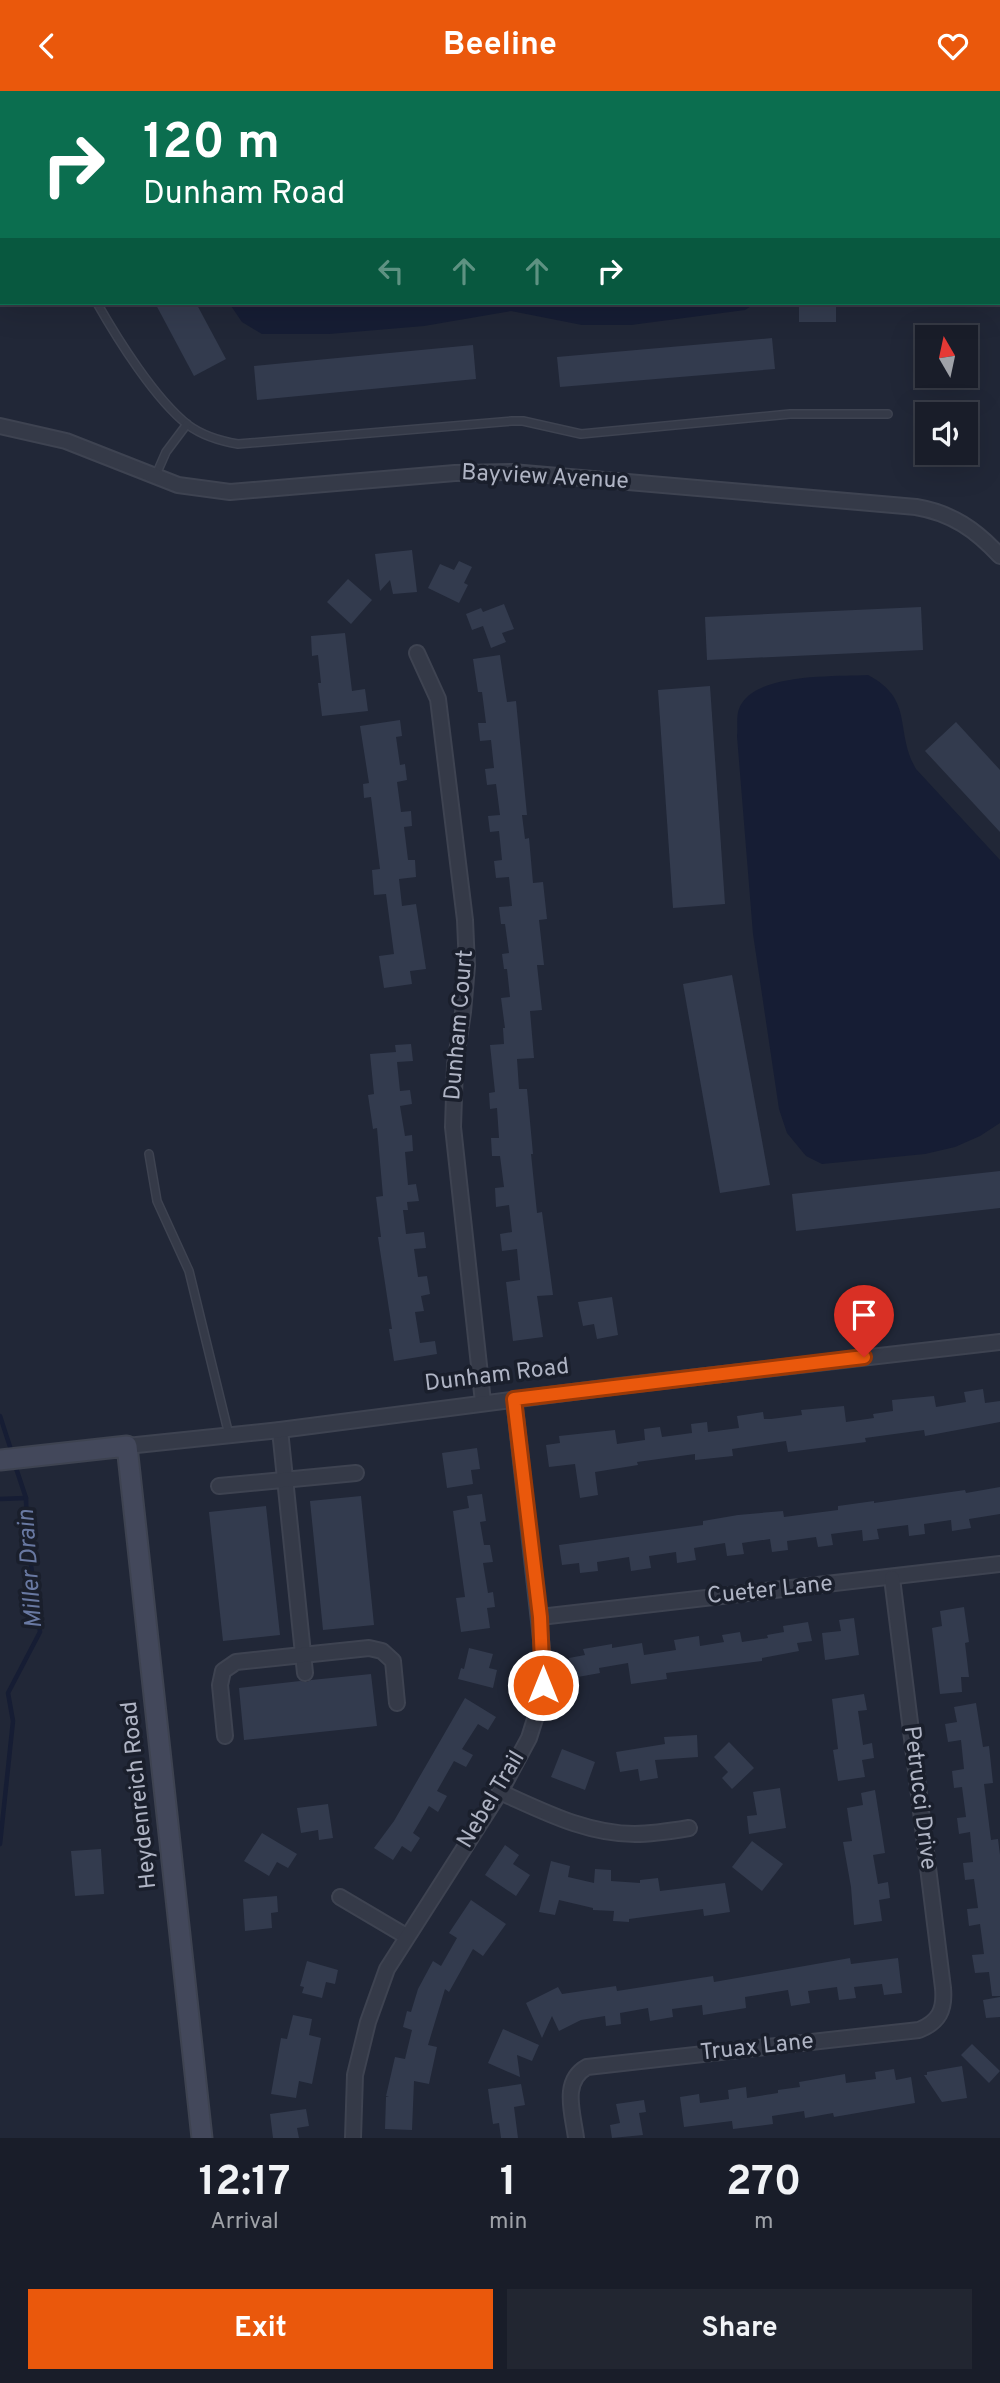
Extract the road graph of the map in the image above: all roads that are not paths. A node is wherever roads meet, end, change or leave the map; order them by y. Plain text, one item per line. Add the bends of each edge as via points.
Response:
1 (98, 305) edge
2 (888, 414) dead end
3 (187, 424) junction
4 (0, 426) edge
5 (155, 477) junction
6 (1000, 556) edge
7 (417, 653) dead end
8 (149, 1154) dead end
9 (1000, 1342) edge
10 (514, 1399) junction
11 (483, 1402) junction
12 (280, 1430) junction
13 (229, 1436) junction
14 (127, 1446) junction
15 (3, 1460) edge
16 (356, 1473) dead end
17 (286, 1480) junction
18 (219, 1486) dead end
19 (1000, 1564) edge
20 (892, 1578) junction
21 (540, 1617) junction
22 (303, 1655) junction
23 (305, 1673) dead end
24 (397, 1703) dead end
25 (225, 1736) dead end
26 (500, 1791) junction
27 (689, 1828) dead end
28 (340, 1897) dead end
29 (406, 1936) junction
30 (939, 2017) joint
31 (202, 2138) edge
32 (353, 2138) edge
33 (576, 2138) edge

1 - 3 lane via 156,390
2 - 3 lane via 790,414 581,433 512,421 238,444 209,437
3 - 5 lane via 166,452
4 - 5 street, Bayview Avenue via 66,440
5 - 6 street, Bayview Avenue via 230,492 512,472 902,505 954,518
7 - 11 street, Dunham Court via 438,699 465,920 466,975 453,1127
8 - 13 lane via 157,1201 189,1271
9 - 10 street, Dunham Road
10 - 11 street, Dunham Road
10 - 21 street, Nebel Trail
11 - 12 street, Dunham Road
12 - 13 street, Dunham Road
12 - 17 street
13 - 14 street, Dunham Road
14 - 15 street, Dunham Road
14 - 31 street, Heydenreich Road
16 - 17 street
17 - 18 street
17 - 22 street
19 - 20 street, Cueter Lane
20 - 21 street, Cueter Lane
20 - 30 street, Petrucci Drive via 943,1988
21 - 26 street, Nebel Trail via 540,1703 529,1738
22 - 23 street
22 - 24 street via 382,1651 393,1661
22 - 25 street via 236,1662 223,1671
26 - 27 street via 557,1818 596,1830 633,1834
26 - 29 street, Nebel Trail
28 - 29 street
29 - 32 street, Nebel Trail via 387,1969 360,2049
30 - 33 street, Truax Lane via 919,2030 587,2067 571,2085

